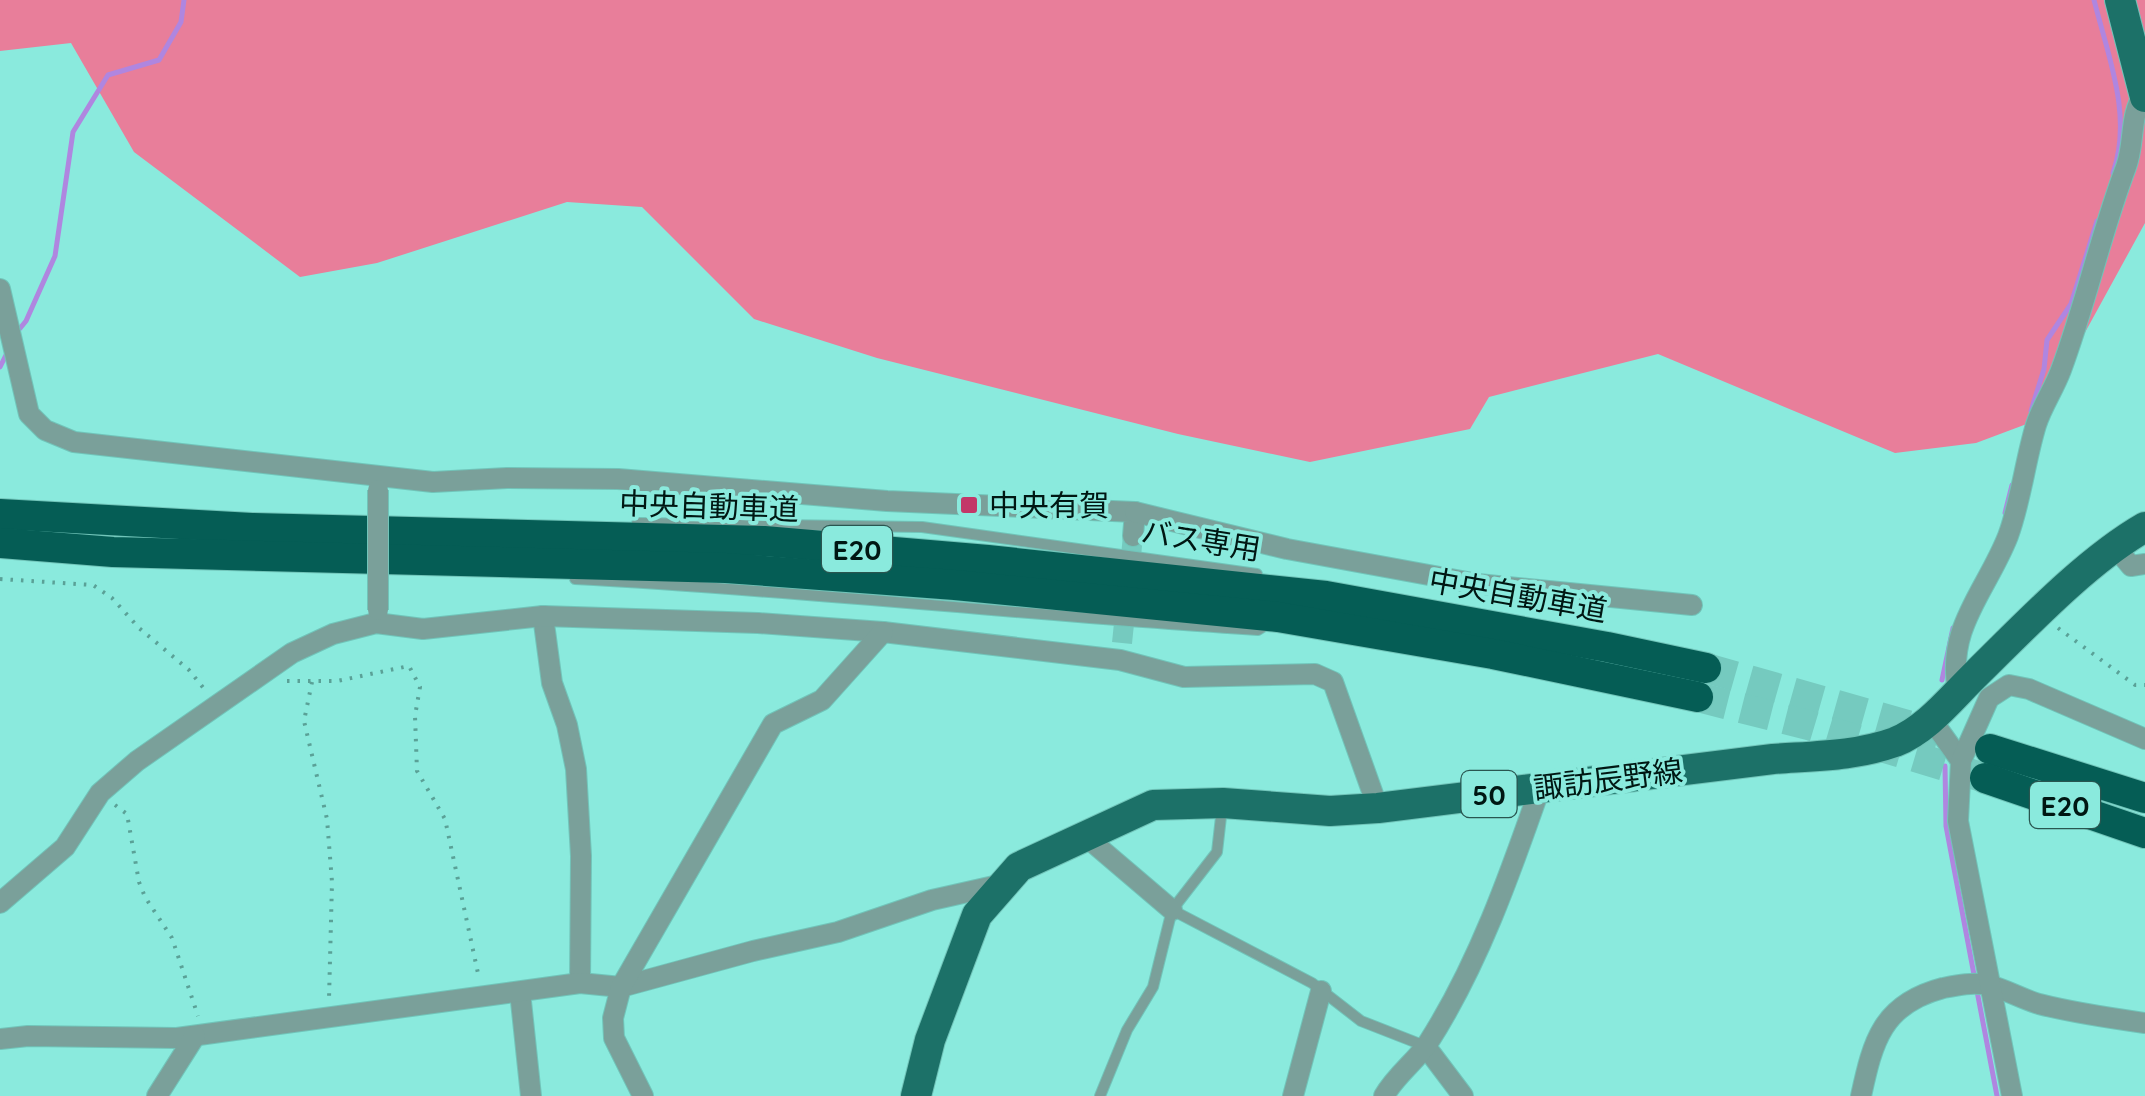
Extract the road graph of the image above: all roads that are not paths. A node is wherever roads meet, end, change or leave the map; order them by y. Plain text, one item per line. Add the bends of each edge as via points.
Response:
1 (2120, 0) edge
2 (2144, 96) edge
3 (0, 289) edge
4 (378, 484) junction
5 (1135, 512) junction
6 (0, 514) edge
7 (592, 524) dead end
8 (632, 524) dead end
9 (2145, 527) edge
10 (528, 536) junction
11 (1134, 536) tunnel mouth
12 (0, 542) edge
13 (2115, 548) junction
14 (2145, 564) edge
15 (1266, 576) dead end
16 (564, 578) dead end
17 (1284, 578) dead end
18 (1326, 596) junction
19 (1692, 605) dead end
20 (377, 616) junction
21 (543, 616) junction
22 (1278, 617) junction
23 (883, 632) junction
24 (1958, 691) junction
25 (1930, 719) junction
26 (2145, 739) edge
27 (1979, 763) junction
28 (1540, 788) junction
29 (2145, 798) edge
30 (1223, 803) junction
31 (1378, 808) junction
32 (2145, 833) edge
33 (1084, 834) junction
34 (1005, 883) junction
35 (0, 903) edge
36 (1172, 910) junction
37 (580, 983) junction
38 (1991, 985) junction
39 (621, 988) junction
40 (1321, 991) junction
41 (520, 992) junction
42 (2145, 1023) edge
43 (199, 1035) junction
44 (0, 1039) edge
45 (1426, 1047) junction
46 (157, 1096) edge
47 (531, 1096) edge
48 (643, 1096) edge
49 (916, 1096) edge
50 (1100, 1096) edge
51 (1293, 1096) edge
52 (1384, 1096) edge
53 (1464, 1096) edge
54 (1861, 1096) edge
55 (2012, 1096) edge

1 - 2 main road
2 - 24 street via 2078,318 2037,420 2008,535 1958,634
3 - 4 street via 29,414 45,430 74,442
4 - 5 street via 618,479
4 - 20 street, bridge
5 - 11 street
5 - 19 street via 1478,584
6 - 10 highway, 中央自動車道 / E20
7 - 10 lane via 552,525
8 - 15 lane, バス専用 via 922,527
9 - 13 main road, 諏訪辰野線 / 50
10 - 18 highway, 中央自動車道 / E20 via 764,541
12 - 22 highway, 中央自動車道 / E20 via 495,569 745,570
13 - 14 street via 2131,566
13 - 24 main road, 諏訪辰野線 / 50
16 - 22 lane via 1258,630
17 - 18 lane, バス専用
18 - 22 highway, 中央自動車道 / E20 via 1607,646 1702,682
20 - 21 street via 423,628
20 - 35 street via 292,653 137,760 100,793 65,847
21 - 23 street
21 - 37 street via 552,684 576,768
23 - 31 street via 1121,652 1184,677 1315,674 1333,682
23 - 39 street via 822,700 774,724
24 - 25 main road, 諏訪辰野線 / 50
25 - 27 street
25 - 28 main road, 諏訪辰野線 / 50 via 1895,742 1852,752
26 - 27 street via 2009,685 1989,698
27 - 29 highway, E20
27 - 32 highway, E20
27 - 38 street via 1958,821
28 - 31 main road, 諏訪辰野線 / 50
28 - 45 street via 1509,876
30 - 31 main road, 諏訪辰野線 / 50
30 - 33 main road, 諏訪辰野線 / 50 via 1153,805
30 - 36 lane via 1218,852
33 - 34 main road, 諏訪辰野線 / 50 via 1019,867
33 - 36 street
34 - 39 street
34 - 49 main road, 諏訪辰野線 / 50 via 977,915
36 - 40 lane
36 - 50 lane via 1153,987
37 - 39 street
37 - 41 street
38 - 42 street via 2082,1015
38 - 54 street via 1964,983 1916,995 1901,1006 1872,1047
38 - 55 street
39 - 48 street via 614,1038
40 - 45 lane via 1360,1021
40 - 51 street
41 - 43 street
41 - 47 street
43 - 44 street
43 - 46 street
45 - 52 street
45 - 53 street

